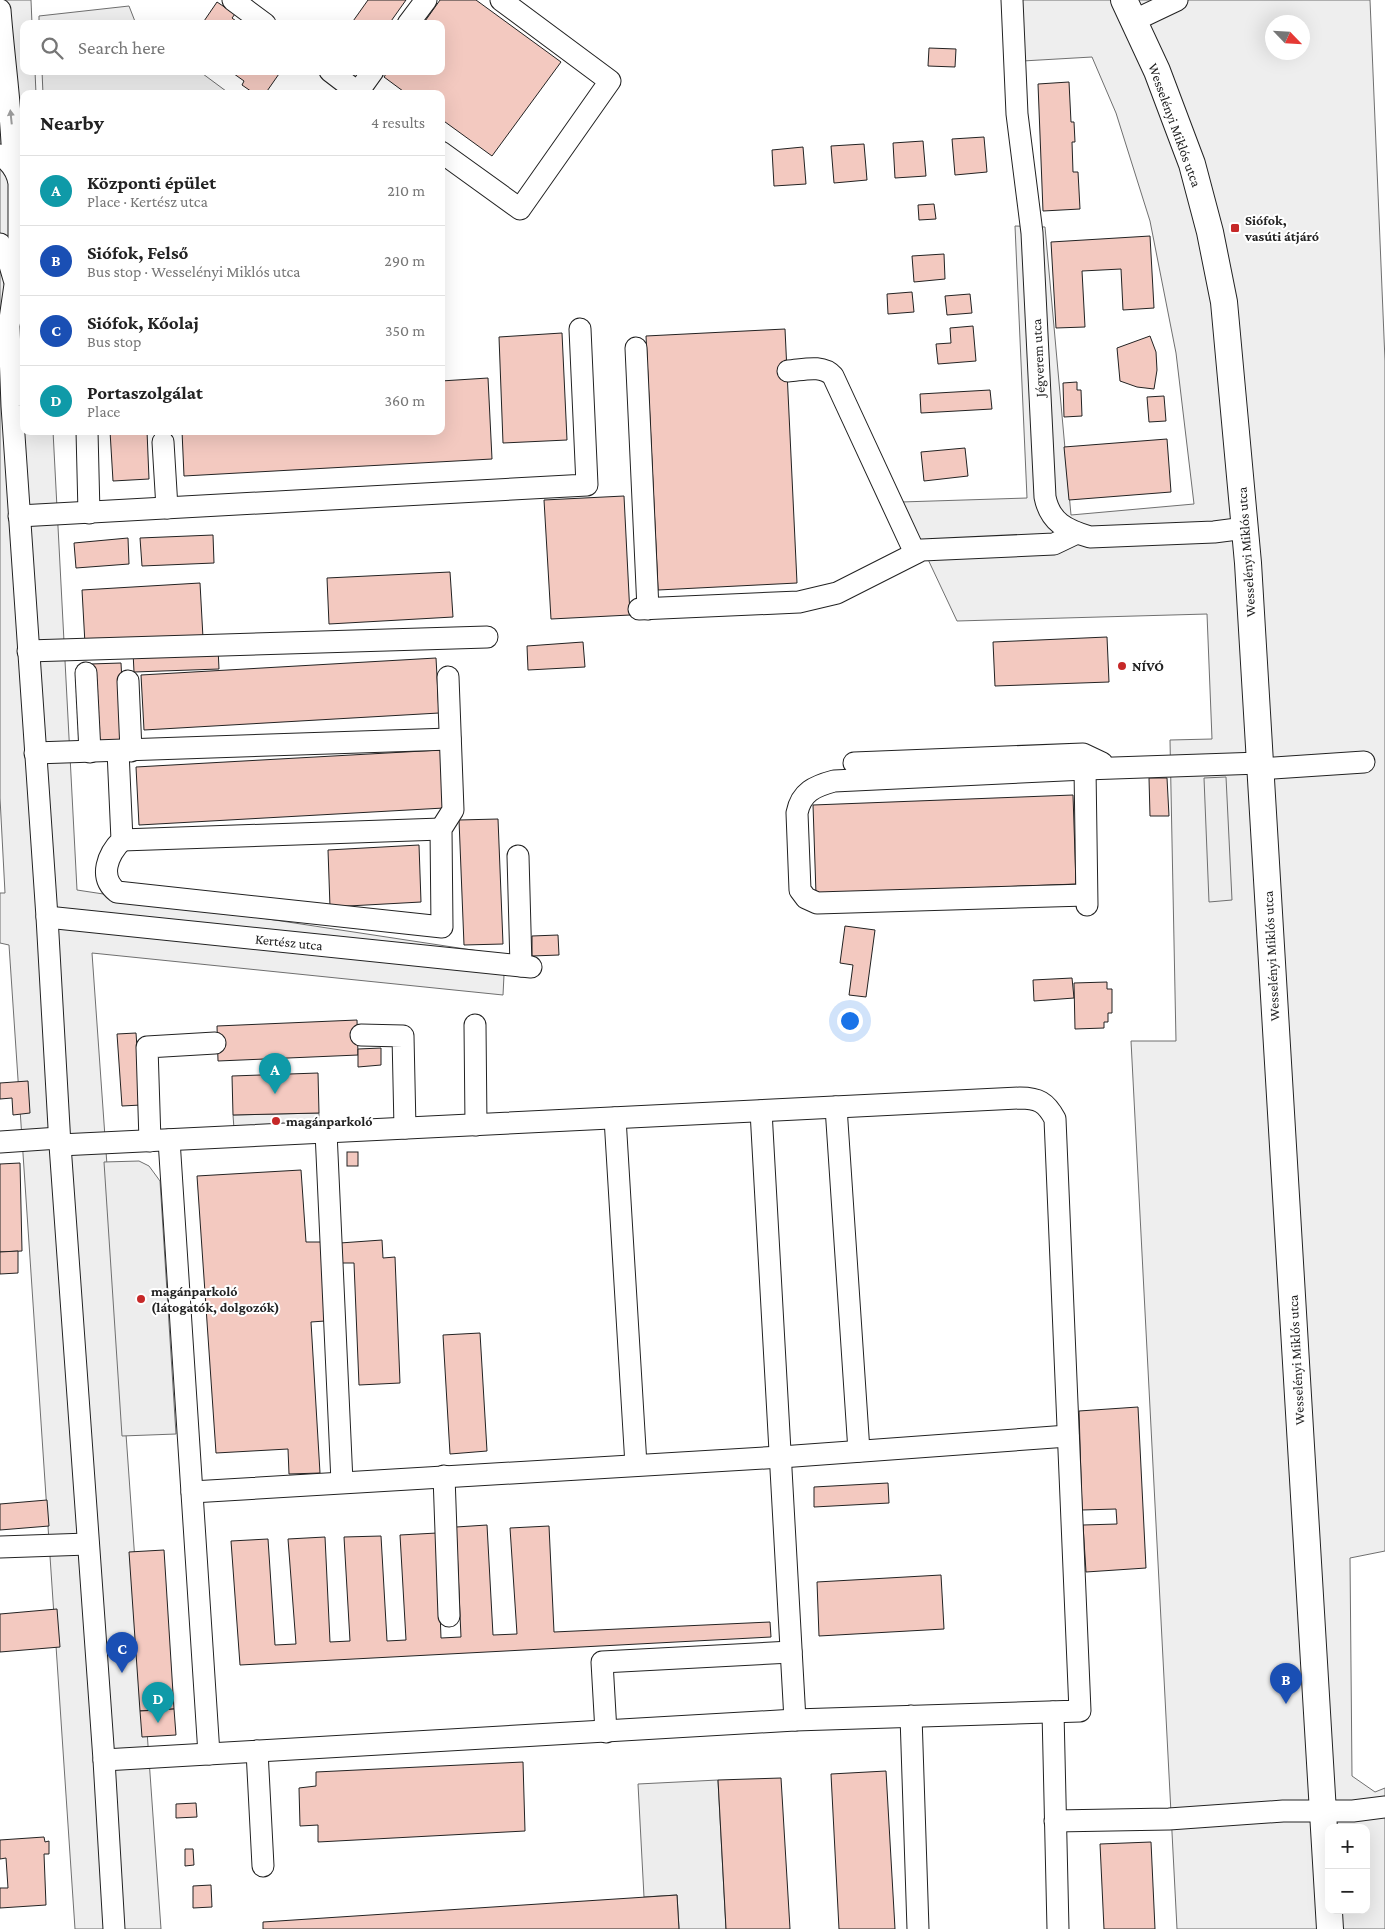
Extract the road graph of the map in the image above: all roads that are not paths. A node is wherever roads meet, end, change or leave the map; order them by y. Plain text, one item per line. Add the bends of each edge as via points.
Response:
1 (233, 0) edge
2 (426, 0) edge
3 (502, 0) edge
4 (1012, 0) edge
5 (1178, 0) edge
6 (0, 10) edge
7 (1130, 10) edge
8 (260, 20) edge
9 (411, 20) edge
10 (2, 69) edge
11 (335, 75) edge
12 (370, 75) edge
13 (355, 90) edge
14 (361, 90) edge
15 (445, 156) edge
16 (6, 160) edge
17 (18, 194) junction
18 (0, 216) edge
19 (0, 244) edge
20 (15, 282) junction
21 (4, 317) edge
22 (580, 329) dead end
23 (636, 348) dead end
24 (788, 371) dead end
25 (87, 435) edge
26 (163, 442) dead end
27 (167, 508) junction
28 (89, 513) junction
29 (19, 516) junction
30 (1245, 528) junction
31 (1077, 533) junction
32 (915, 553) junction
33 (487, 637) dead end
34 (28, 651) junction
35 (86, 673) dead end
36 (448, 677) dead end
37 (128, 681) dead end
38 (450, 738) junction
39 (125, 751) junction
40 (90, 752) junction
41 (36, 753) junction
42 (854, 762) dead end
43 (1364, 762) dead end
44 (1260, 766) junction
45 (1111, 768) junction
46 (1085, 769) junction
47 (441, 830) junction
48 (122, 840) junction
49 (518, 856) dead end
50 (47, 917) junction
51 (475, 1026) dead end
52 (361, 1035) dead end
53 (215, 1043) dead end
54 (836, 1107) junction
55 (761, 1111) junction
56 (614, 1118) junction
57 (476, 1125) junction
58 (405, 1128) junction
59 (326, 1132) junction
60 (160, 1140) junction
61 (0, 1142) edge
62 (60, 1142) junction
63 (1068, 1436) junction
64 (859, 1451) junction
65 (780, 1457) junction
66 (636, 1465) junction
67 (444, 1476) junction
68 (342, 1482) junction
69 (192, 1492) junction
70 (88, 1544) junction
71 (0, 1548) edge
72 (449, 1616) dead end
73 (791, 1652) junction
74 (1052, 1712) junction
75 (911, 1716) junction
76 (795, 1720) junction
77 (606, 1732) junction
78 (257, 1751) junction
79 (209, 1754) junction
80 (104, 1760) junction
81 (1385, 1807) edge
82 (1323, 1812) junction
83 (1056, 1822) junction
84 (262, 1866) dead end
85 (114, 1929) edge
86 (918, 1929) edge
87 (1058, 1929) edge
88 (1330, 1929) edge

1 - 8 street
2 - 9 street
3 - 15 street via 610,81 520,210
4 - 31 street, Jégverem utca via 1018,122 1032,233 1045,497 1053,518
5 - 7 street
6 - 10 street
7 - 30 main road, Wesselényi Miklós utca via 1192,164 1210,232 1224,302
16 -> 10 street via 12,120
11 - 13 street
12 - 14 street
16 - 17 street via 18,179
17 - 18 street via 12,206
17 - 20 street via 20,241
19 - 20 street
20 - 21 street
21 - 29 street
22 - 27 street via 587,485
23 - 32 street via 644,609 798,602 837,593
24 - 32 street via 820,369 833,376
25 - 28 street
26 - 27 street
27 - 28 street
28 - 29 street
29 - 34 street
30 - 31 street, Jégverem utca via 1090,537
30 - 44 main road, Wesselényi Miklós utca
31 - 32 street via 1054,544 922,550
33 - 34 street
34 - 41 street
35 - 40 street
36 - 38 street
37 - 39 street
38 - 39 street
38 - 47 street via 453,810
39 - 40 street
39 - 48 street
40 - 41 street
41 - 50 street
42 - 45 street via 1084,754
43 - 44 street
44 - 45 street
44 - 82 main road, Wesselényi Miklós utca
45 - 46 street
46 - 46 street via 823,784 807,793 797,813 800,890 817,904 1087,900
47 - 48 street
47 - 48 street via 442,927 116,892 107,881 106,871 113,849
49 - 50 street, Kertész utca via 526,966
50 - 62 street
51 - 57 street
52 - 58 street via 403,1036
53 - 60 street via 147,1047
54 - 55 street
54 - 63 street via 1034,1098 1050,1109 1055,1119
54 - 64 street
55 - 56 street
55 - 65 street
56 - 57 street
56 - 66 street
57 - 58 street
58 - 59 street
59 - 60 street
59 - 68 street
60 - 62 street
60 - 69 street
61 - 62 street
62 - 70 street
63 - 64 street
63 - 74 street via 1080,1711
64 - 65 street
65 - 66 street
65 - 73 street
66 - 67 street
67 - 68 street
67 - 72 street
68 - 69 street
69 - 79 street
70 - 71 street
70 - 80 street
73 - 76 street
73 - 77 street via 602,1662
74 - 75 street
74 - 83 street
75 - 76 street
75 - 86 street
76 - 77 street
77 - 78 street
78 - 79 street
78 - 84 street
79 - 80 street
80 - 85 street
81 - 82 street
82 - 83 street
82 - 88 main road, Wesselényi Miklós utca
83 - 87 street

